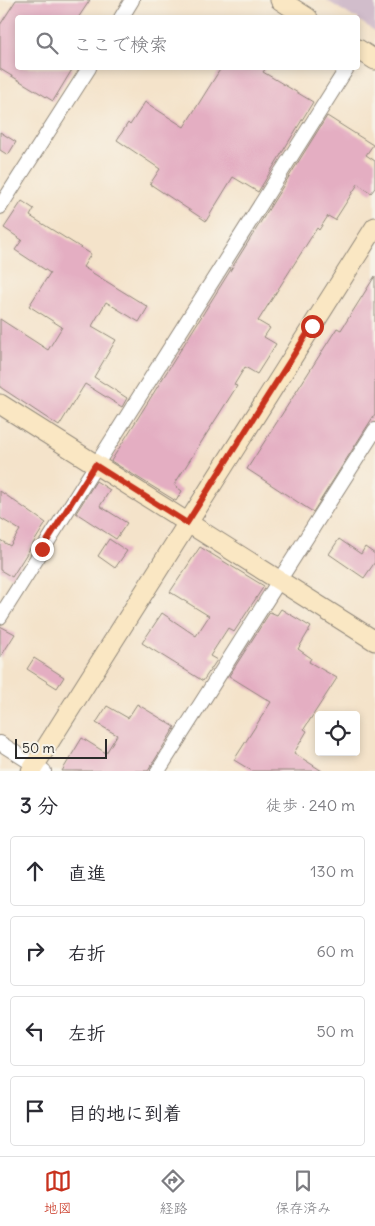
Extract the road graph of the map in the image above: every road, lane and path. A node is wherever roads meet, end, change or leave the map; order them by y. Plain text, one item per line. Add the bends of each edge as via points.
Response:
1 (132, 0) edge
2 (280, 0) edge
3 (123, 15) edge
4 (303, 15) edge
5 (360, 51) edge
6 (375, 60) edge
7 (88, 70) edge
8 (347, 70) edge
9 (0, 206) edge
10 (375, 227) edge
11 (0, 404) edge
12 (375, 430) edge
13 (95, 465) junction
14 (187, 523) junction
15 (280, 580) junction
16 (0, 617) edge
17 (375, 641) edge
18 (0, 743) edge
19 (37, 769) edge
20 (158, 771) edge

1 - 3 street
2 - 4 street
5 - 6 street
7 - 9 street
8 - 13 street
10 - 14 street
11 - 13 street
12 - 15 street
13 - 14 street
13 - 16 street
14 - 15 street
14 - 19 street
15 - 17 street
15 - 20 street
18 - 19 street

